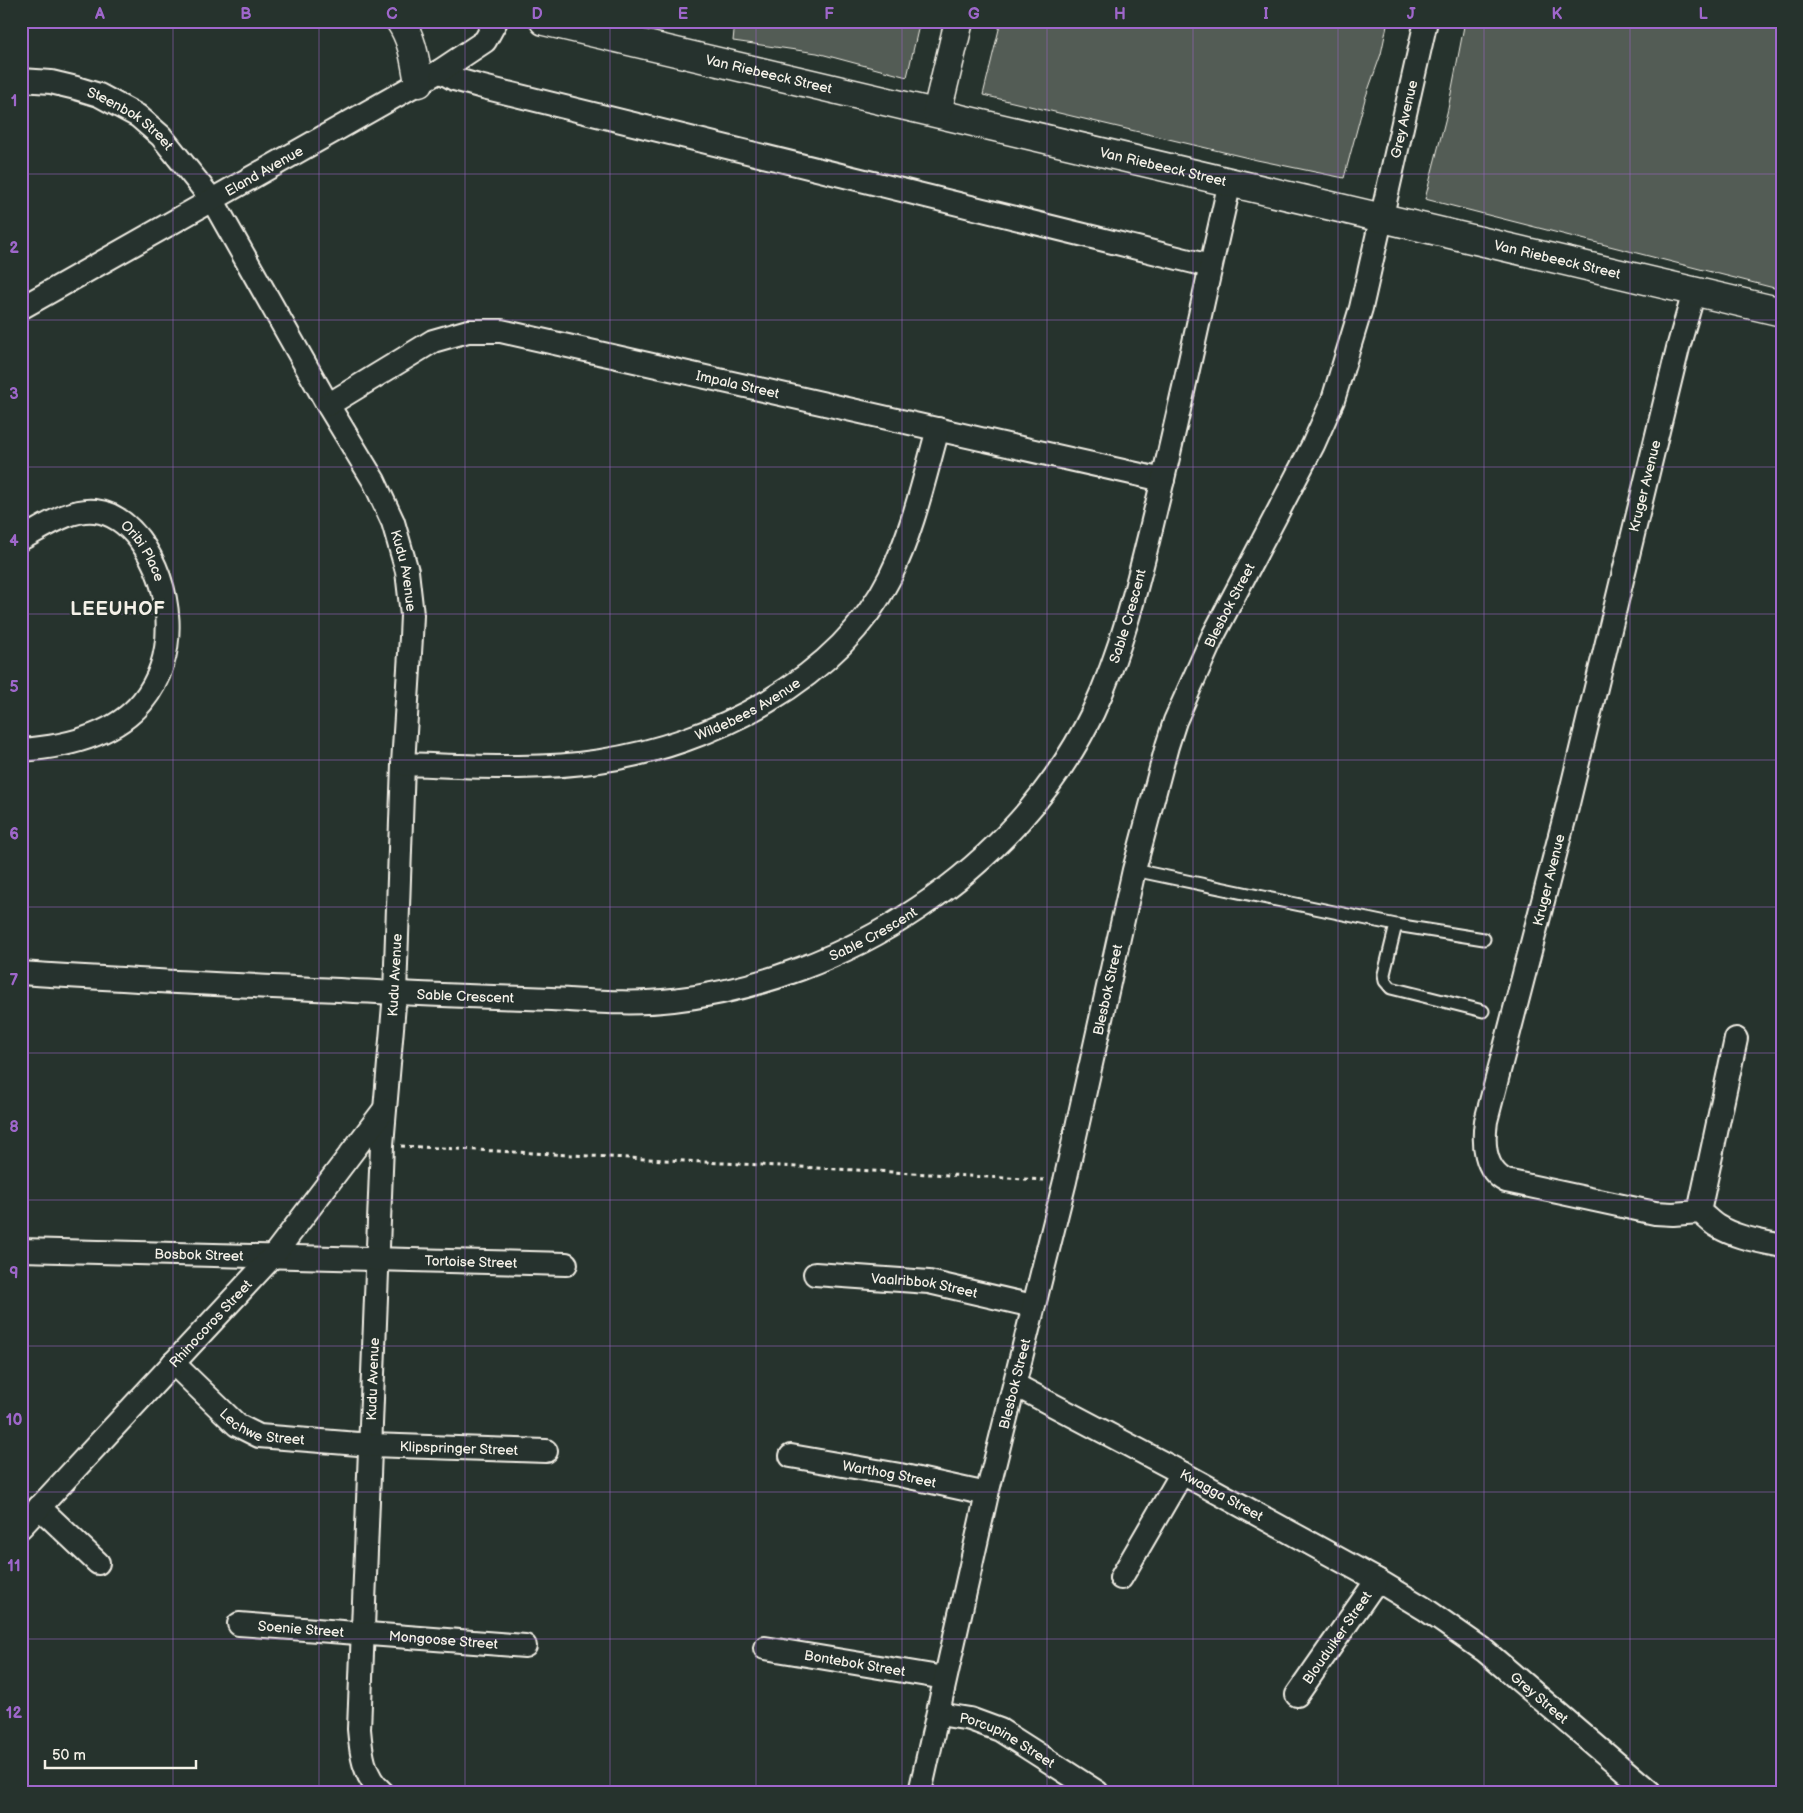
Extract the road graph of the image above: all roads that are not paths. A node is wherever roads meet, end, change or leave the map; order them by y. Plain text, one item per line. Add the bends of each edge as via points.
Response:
1 (400, 21) edge
2 (496, 21) edge
3 (544, 21) edge
4 (959, 21) edge
5 (1426, 21) edge
6 (429, 77) junction
7 (21, 80) edge
8 (937, 112) junction
9 (1230, 182) junction
10 (213, 201) junction
11 (1382, 218) junction
12 (1210, 266) junction
13 (1694, 292) junction
14 (21, 308) edge
15 (1782, 312) edge
16 (328, 404) junction
17 (938, 430) junction
18 (1163, 480) junction
19 (21, 539) edge
20 (21, 750) edge
21 (404, 764) junction
22 (1134, 870) junction
23 (1396, 925) junction
24 (1484, 939) dead end
25 (21, 974) edge
26 (396, 993) junction
27 (1483, 1011) dead end
28 (1736, 1039) dead end
29 (384, 1110) junction
30 (1699, 1212) junction
31 (1782, 1246) edge
32 (21, 1250) edge
33 (273, 1256) junction
34 (377, 1259) junction
35 (566, 1264) dead end
36 (815, 1274) dead end
37 (1033, 1306) junction
38 (173, 1363) junction
39 (1015, 1385) junction
40 (371, 1445) junction
41 (546, 1451) dead end
42 (791, 1456) dead end
43 (1182, 1473) junction
44 (987, 1494) junction
45 (39, 1507) junction
46 (21, 1527) edge
47 (98, 1563) dead end
48 (1121, 1578) dead end
49 (1378, 1580) junction
50 (1425, 1608) joint
51 (239, 1624) dead end
52 (363, 1632) junction
53 (525, 1646) dead end
54 (765, 1648) dead end
55 (945, 1678) junction
56 (1297, 1695) dead end
57 (938, 1714) junction
58 (382, 1792) edge
59 (920, 1792) edge
60 (1097, 1792) edge
61 (1650, 1792) edge

1 - 6 street
2 - 6 street, Eland Avenue via 485,41
3 - 8 street, Van Riebeeck Street
4 - 8 street
5 - 11 street, Grey Avenue
6 - 10 street, Eland Avenue
6 - 12 street via 454,78
7 - 10 street, Steenbok Street via 51,82 99,95 138,116 161,136
8 - 9 street, Van Riebeeck Street
9 - 11 street, Van Riebeeck Street
9 - 12 street, Sable Crescent
10 - 14 street, Eland Avenue
10 - 16 street, Kudu Avenue
11 - 13 street, Van Riebeeck Street
11 - 22 street, Blesbok Street via 1361,308 1334,400 1213,636 1175,721
12 - 18 street, Sable Crescent
13 - 15 street, Van Riebeeck Street
13 - 30 street, Kruger Avenue via 1566,816 1484,1134 1490,1164 1506,1181 1655,1213
16 - 17 street, Impala Street via 433,341 484,330 523,335
16 - 21 street, Kudu Avenue via 384,501 405,563 412,615
17 - 18 street, Impala Street
17 - 21 street, Wildebees Avenue via 914,517 889,578 848,638 776,697 694,736 608,760 542,766
18 - 26 street, Sable Crescent via 1120,640 1099,698 1082,732 1043,791 997,844 954,882 906,917 856,945 791,972 687,998 625,1002
19 - 20 street, Oribi Place via 70,515 87,511 103,512 120,521 145,548 159,577 168,626 159,674 142,703 129,715 98,733 68,743
21 - 26 street, Kudu Avenue
22 - 23 lane
22 - 37 street, Blesbok Street via 1065,1181
23 - 24 lane
23 - 27 lane via 1384,974 1385,981 1392,988
25 - 26 street, Sable Crescent
26 - 29 street, Kudu Avenue
28 - 30 street
29 - 33 street, Rhinocoros Street
29 - 34 street, Kudu Avenue
30 - 31 street via 1718,1227
32 - 33 street, Bosbok Street
33 - 34 street, Bosbok Street
33 - 38 street, Rhinocoros Street
34 - 35 street, Tortoise Street
34 - 40 street, Kudu Avenue
36 - 37 street, Vaalribbok Street via 929,1282
37 - 39 street, Blesbok Street
38 - 40 street, Lechwe Street via 237,1424 254,1434
38 - 45 street, Rhinocoros Street
39 - 43 street, Kwagga Street
39 - 44 street, Blesbok Street
40 - 41 street, Klipspringer Street
40 - 52 street, Kudu Avenue
42 - 44 street, Warthog Street
43 - 48 street
43 - 49 street, Kwagga Street
44 - 55 street, Blesbok Street
45 - 46 street, Rhinocoros Street
45 - 47 street
49 - 50 street, Kwagga Street
49 - 56 street, Blouduiker Street
50 - 61 street, Grey Street via 1485,1652
51 - 52 street, Soenie Street
52 - 53 street, Mongoose Street
52 - 58 street, Kudu Avenue via 361,1754 367,1772
54 - 55 street, Bontebok Street
55 - 57 street, Blesbok Street
57 - 59 street, Blesbok Street
57 - 60 street, Porcupine Street via 970,1719 1000,1730

